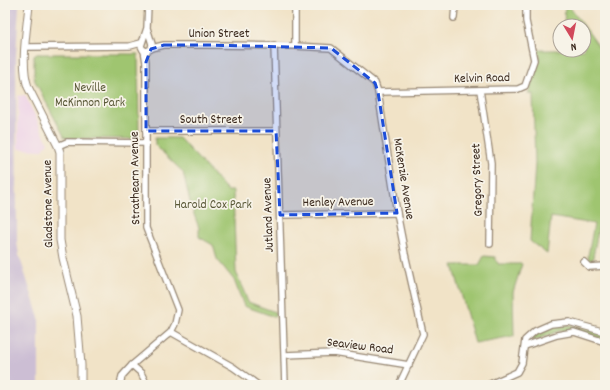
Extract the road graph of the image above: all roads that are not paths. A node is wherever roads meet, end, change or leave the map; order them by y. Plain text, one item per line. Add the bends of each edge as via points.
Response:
1 (29, 5) edge
2 (148, 5) edge
3 (295, 5) edge
4 (455, 5) edge
5 (526, 5) edge
6 (454, 18) dead end
7 (147, 45) junction
8 (274, 45) junction
9 (295, 46) junction
10 (26, 47) junction
11 (480, 90) junction
12 (378, 92) junction
13 (146, 131) junction
14 (276, 131) junction
15 (146, 143) junction
16 (58, 146) junction
17 (397, 213) junction
18 (280, 215) junction
19 (490, 244) dead end
20 (584, 262) dead end
21 (605, 266) edge
22 (171, 332) junction
23 (605, 332) edge
24 (605, 342) edge
25 (525, 346) junction
26 (285, 355) junction
27 (132, 364) junction
28 (409, 365) junction
29 (81, 385) edge
30 (120, 385) edge
31 (147, 385) edge
32 (258, 385) edge
33 (285, 385) edge
34 (398, 385) edge
35 (488, 385) edge

1 - 10 main road, Gladstone Avenue
2 - 7 street
3 - 9 street
4 - 6 street
5 - 11 street, Kelvin Road via 526,21 534,60 525,86 518,89
7 - 8 street, Union Street
7 - 10 street, Union Street
7 - 13 street, Strathearn Avenue
8 - 9 street, McKenzie Avenue
8 - 14 street, Jutland Avenue
9 - 12 street, McKenzie Avenue via 331,48 375,83
10 - 16 main road, Gladstone Avenue via 27,82
11 - 12 street, Kelvin Road
11 - 19 street, Gregory Street via 491,163
12 - 17 street, McKenzie Avenue
13 - 14 street, South Street
13 - 15 street, Strathearn Avenue
14 - 18 street, Jutland Avenue
15 - 16 street via 67,142
15 - 22 street, Strathearn Avenue via 146,228 178,310
16 - 29 main road, Gladstone Avenue via 61,249 76,308
17 - 18 street, Henley Avenue
17 - 28 street, McKenzie Avenue via 423,334
18 - 26 street, Jutland Avenue
20 - 21 street via 589,267
22 - 27 street
22 - 32 street via 233,367
23 - 25 street via 569,322 551,324 535,331 525,340
24 - 25 street via 574,332
25 - 35 street via 522,364 517,372
26 - 28 street, Seaview Road via 334,353
26 - 33 street, Jutland Avenue
27 - 30 street via 122,376
27 - 31 street
28 - 34 street, McKenzie Avenue

